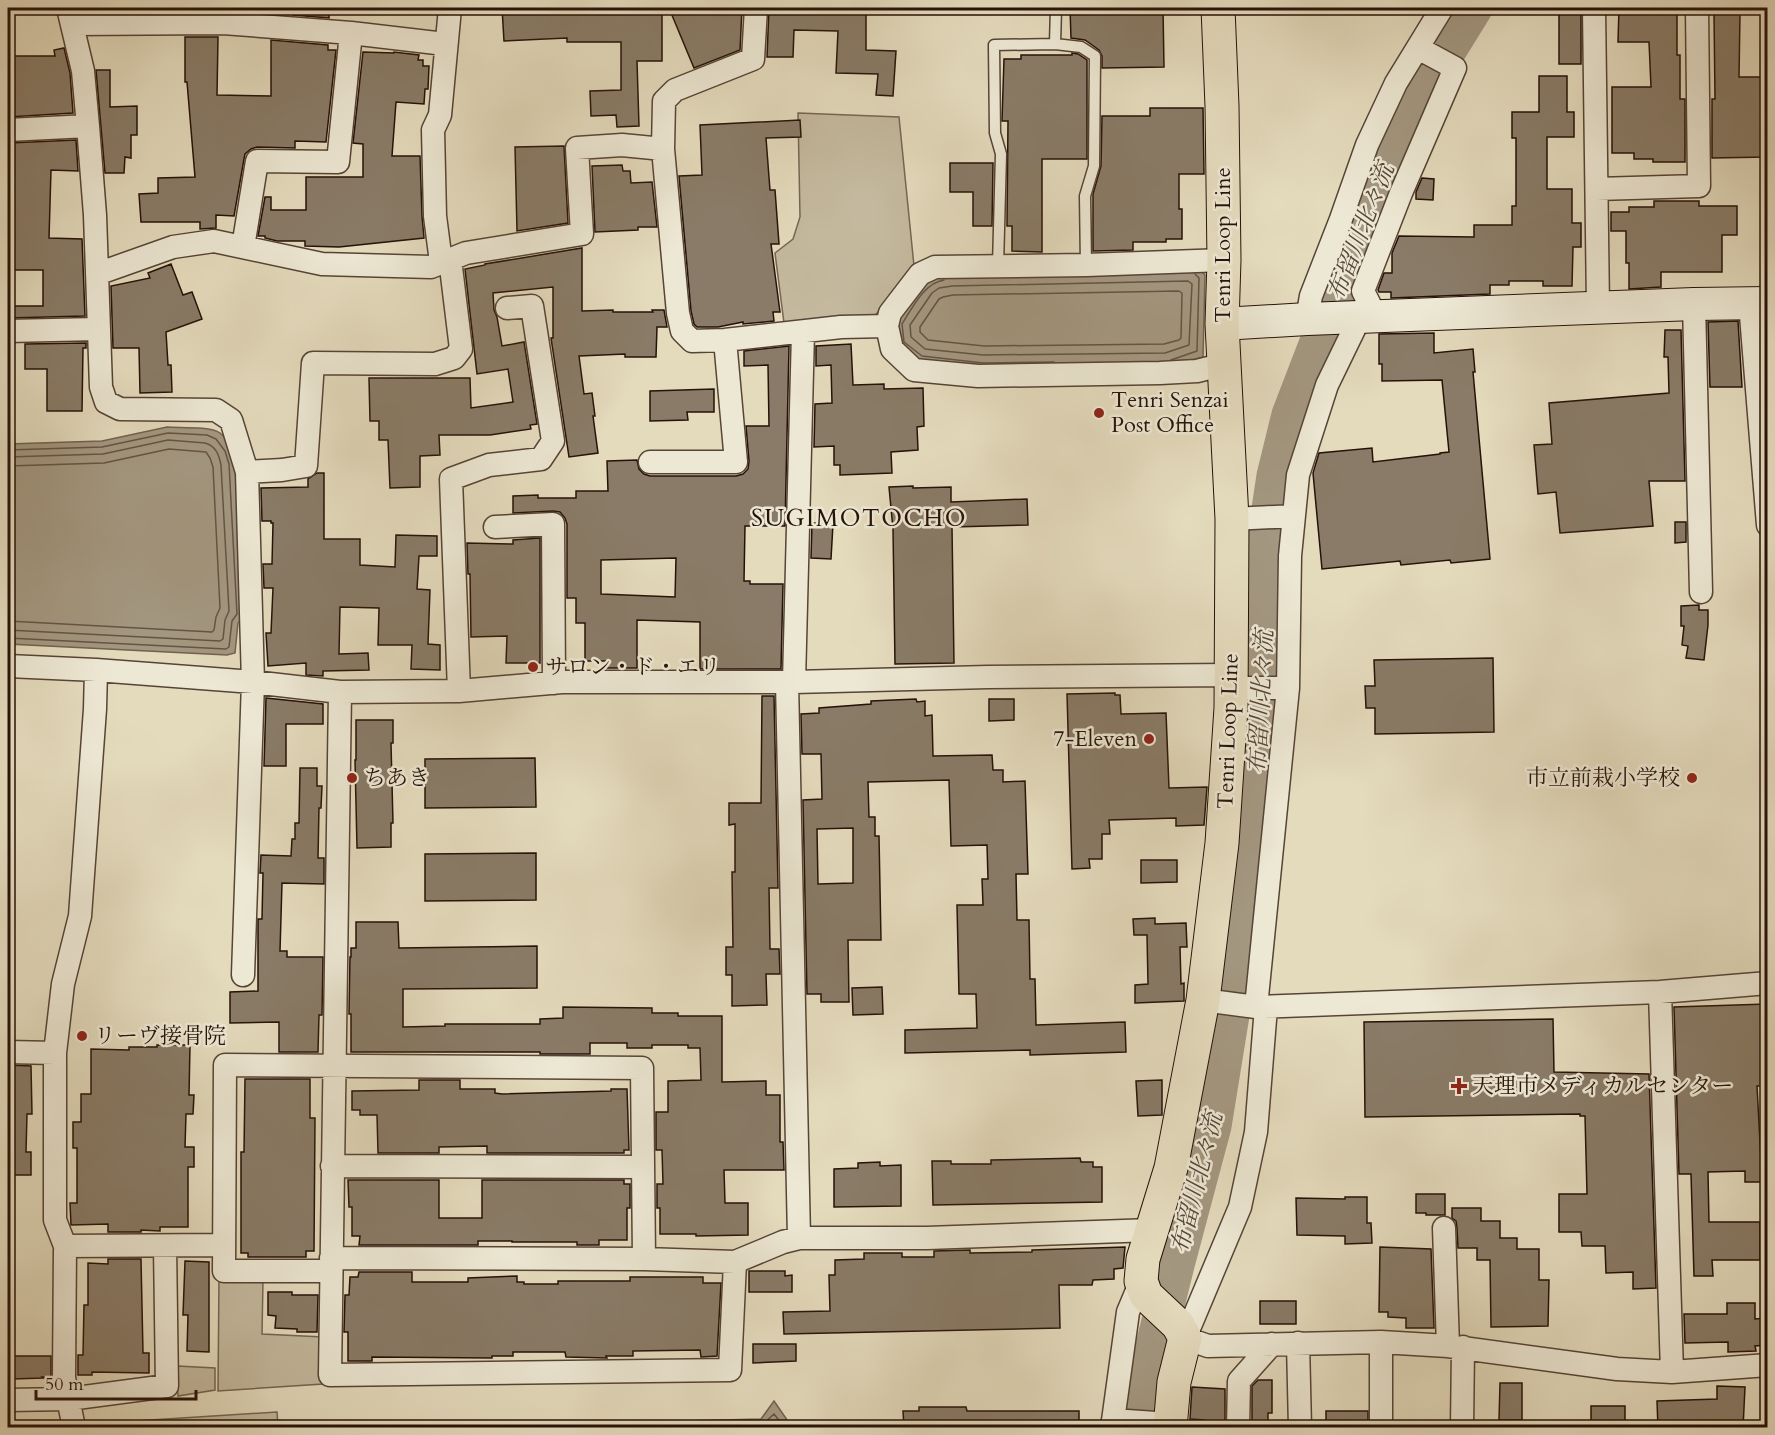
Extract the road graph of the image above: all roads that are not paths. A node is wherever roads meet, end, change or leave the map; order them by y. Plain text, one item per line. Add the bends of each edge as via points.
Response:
1 (450, 8) edge
2 (756, 8) edge
3 (1056, 8) edge
4 (1218, 8) edge
5 (1442, 8) edge
6 (1594, 8) edge
7 (1697, 8) edge
8 (70, 16) edge
9 (351, 33) junction
10 (445, 44) junction
11 (1055, 44) junction
12 (1418, 48) junction
13 (88, 126) junction
14 (8, 130) edge
15 (663, 149) junction
16 (1597, 189) junction
17 (243, 247) junction
18 (1224, 260) junction
19 (446, 261) junction
20 (1086, 265) junction
21 (998, 266) junction
22 (97, 274) junction
23 (1759, 303) edge
24 (1694, 304) junction
25 (507, 308) dead end
26 (1598, 308) junction
27 (1363, 317) junction
28 (1307, 319) junction
29 (1222, 324) junction
30 (887, 326) junction
31 (98, 329) junction
32 (8, 331) edge
33 (803, 332) junction
34 (725, 340) junction
35 (1225, 364) junction
36 (1763, 418) edge
37 (650, 462) dead end
38 (247, 472) junction
39 (1766, 496) edge
40 (1294, 516) junction
41 (1232, 519) junction
42 (1767, 525) edge
43 (495, 527) dead end
44 (1701, 592) dead end
45 (8, 666) edge
46 (96, 670) junction
47 (1231, 681) junction
48 (253, 682) junction
49 (791, 682) junction
50 (554, 683) junction
51 (1288, 688) junction
52 (459, 691) junction
53 (339, 692) junction
54 (243, 975) dead end
55 (1767, 983) edge
56 (1660, 992) junction
57 (1203, 1000) junction
58 (1261, 1007) junction
59 (8, 1053) edge
60 (55, 1053) junction
61 (334, 1066) junction
62 (332, 1166) junction
63 (643, 1167) junction
64 (1444, 1228) dead end
65 (1152, 1230) junction
66 (799, 1238) junction
67 (224, 1245) junction
68 (65, 1246) junction
69 (165, 1246) junction
70 (644, 1259) junction
71 (735, 1262) junction
72 (331, 1265) junction
73 (1143, 1288) junction
74 (1181, 1331) junction
75 (1381, 1342) junction
76 (1298, 1343) junction
77 (1272, 1344) junction
78 (1456, 1346) junction
79 (1767, 1365) edge
80 (1672, 1372) junction
81 (69, 1399) junction
82 (8, 1400) edge
83 (1112, 1424) edge
84 (1170, 1426) edge
85 (74, 1428) edge
86 (1238, 1428) edge
87 (1300, 1428) edge
88 (1381, 1428) edge
89 (1462, 1428) edge

1 - 10 street
2 - 15 street via 753,59 675,90 664,101
3 - 11 lane
4 - 18 main road, Tenri Loop Line
5 - 12 street
6 - 16 street
7 - 16 street via 1699,186
8 - 9 street
8 - 13 street
9 - 10 street
9 - 17 street via 338,162 257,161
10 - 19 street via 440,115 433,130 435,216
11 - 20 lane via 1081,47 1095,56 1094,166 1084,196
11 - 21 lane via 994,45 995,133 1001,154
12 - 27 street via 1455,68 1363,291
12 - 28 street via 1396,83 1367,144 1311,296
13 - 14 street
13 - 22 street
15 - 19 street via 622,145 577,148 582,234 466,252
15 - 34 street via 682,331 692,340
16 - 26 street
17 - 19 street via 322,264 431,267
17 - 22 street via 214,241 173,247
18 - 20 street
18 - 29 main road, Tenri Loop Line
19 - 38 street via 461,349 454,358 435,364 313,363 306,466
20 - 21 street
21 - 30 street via 935,267 920,274 890,314
22 - 31 street
23 - 24 street
23 - 36 street
24 - 26 street
24 - 44 street
25 - 52 street via 532,306 554,441 541,459 489,465 451,479
26 - 27 street
27 - 28 street
27 - 40 street via 1327,385 1298,475
28 - 29 street
29 - 35 main road, Tenri Loop Line
30 - 33 street
30 - 35 street via 892,349 914,370 978,376 1138,373 1197,371
31 - 32 street
31 - 38 street via 101,387 106,402 120,409 216,410 231,420
33 - 34 street
33 - 49 street
34 - 37 street via 736,462
35 - 41 main road, Tenri Loop Line
36 - 39 street
38 - 48 street
39 - 42 street
40 - 41 street
40 - 51 street
41 - 47 main road, Tenri Loop Line
43 - 50 street via 553,524
45 - 46 street
46 - 48 street
46 - 60 street via 81,916 63,984
47 - 49 street via 988,677
47 - 51 street
47 - 57 main road, Tenri Loop Line via 1222,843
48 - 53 street
48 - 54 street
49 - 50 street
49 - 66 street
50 - 52 street
51 - 58 street
52 - 53 street
53 - 61 street
55 - 56 street
56 - 58 street
56 - 80 street
57 - 58 street
57 - 65 main road, Tenri Loop Line via 1171,1168
58 - 74 street via 1256,1132 1240,1207
59 - 60 street
60 - 68 street via 55,1220
61 - 62 street
61 - 63 street via 642,1068
61 - 67 street via 225,1065
62 - 63 street
62 - 72 street
63 - 70 street
64 - 78 street
65 - 66 street
65 - 73 main road, Tenri Loop Line via 1143,1259
66 - 71 street
67 - 69 street
67 - 72 street via 224,1271
68 - 69 street
68 - 81 street via 64,1378
69 - 81 street via 166,1386
70 - 71 street
70 - 72 street
71 - 72 street via 730,1370 330,1375
73 - 74 main road
73 - 83 street via 1128,1312
74 - 77 street via 1208,1346
74 - 84 main road
75 - 76 street
75 - 78 street
75 - 88 street
76 - 77 street
76 - 87 street
77 - 86 street via 1239,1381
78 - 80 street via 1617,1369
78 - 89 street
79 - 80 street
81 - 82 street
81 - 85 street
83 - 84 street

